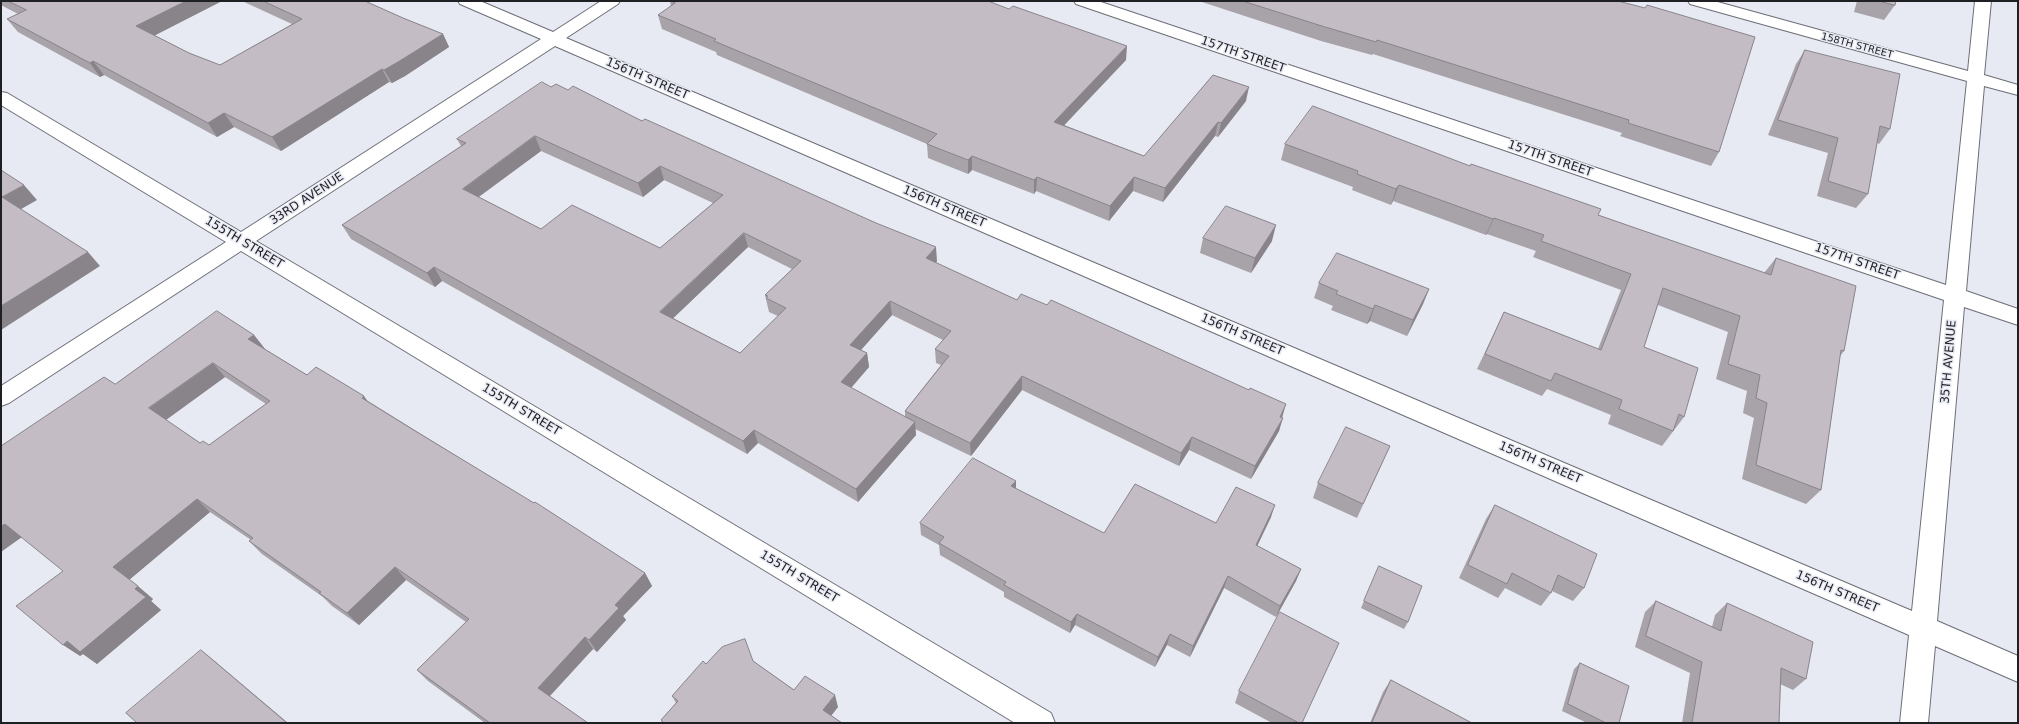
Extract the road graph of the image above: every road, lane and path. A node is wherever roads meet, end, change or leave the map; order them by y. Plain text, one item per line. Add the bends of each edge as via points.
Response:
1 (466, 1) edge
2 (612, 1) edge
3 (1082, 1) edge
4 (1696, 1) edge
5 (1984, 1) edge
6 (554, 39) junction
7 (1976, 78) junction
8 (2018, 90) edge
9 (1, 97) edge
10 (241, 242) junction
11 (1954, 295) junction
12 (2018, 317) edge
13 (1, 396) edge
14 (1923, 628) junction
15 (2018, 669) edge
16 (1041, 723) edge
17 (1914, 723) edge

1 - 6 street, 156TH STREET
2 - 6 street, 33RD AVENUE
3 - 11 street, 157TH STREET
4 - 7 street, 158TH STREET
5 - 7 street, 35TH AVENUE
6 - 10 street, 33RD AVENUE
6 - 14 street, 156TH STREET
7 - 8 street, 158TH STREET
7 - 11 street, 35TH AVENUE
9 - 10 street, 155TH STREET
10 - 13 street, 33RD AVENUE
10 - 16 street, 155TH STREET
11 - 12 street, 157TH STREET
11 - 14 street, 35TH AVENUE
14 - 15 street, 156TH STREET
14 - 17 street, 35TH AVENUE

